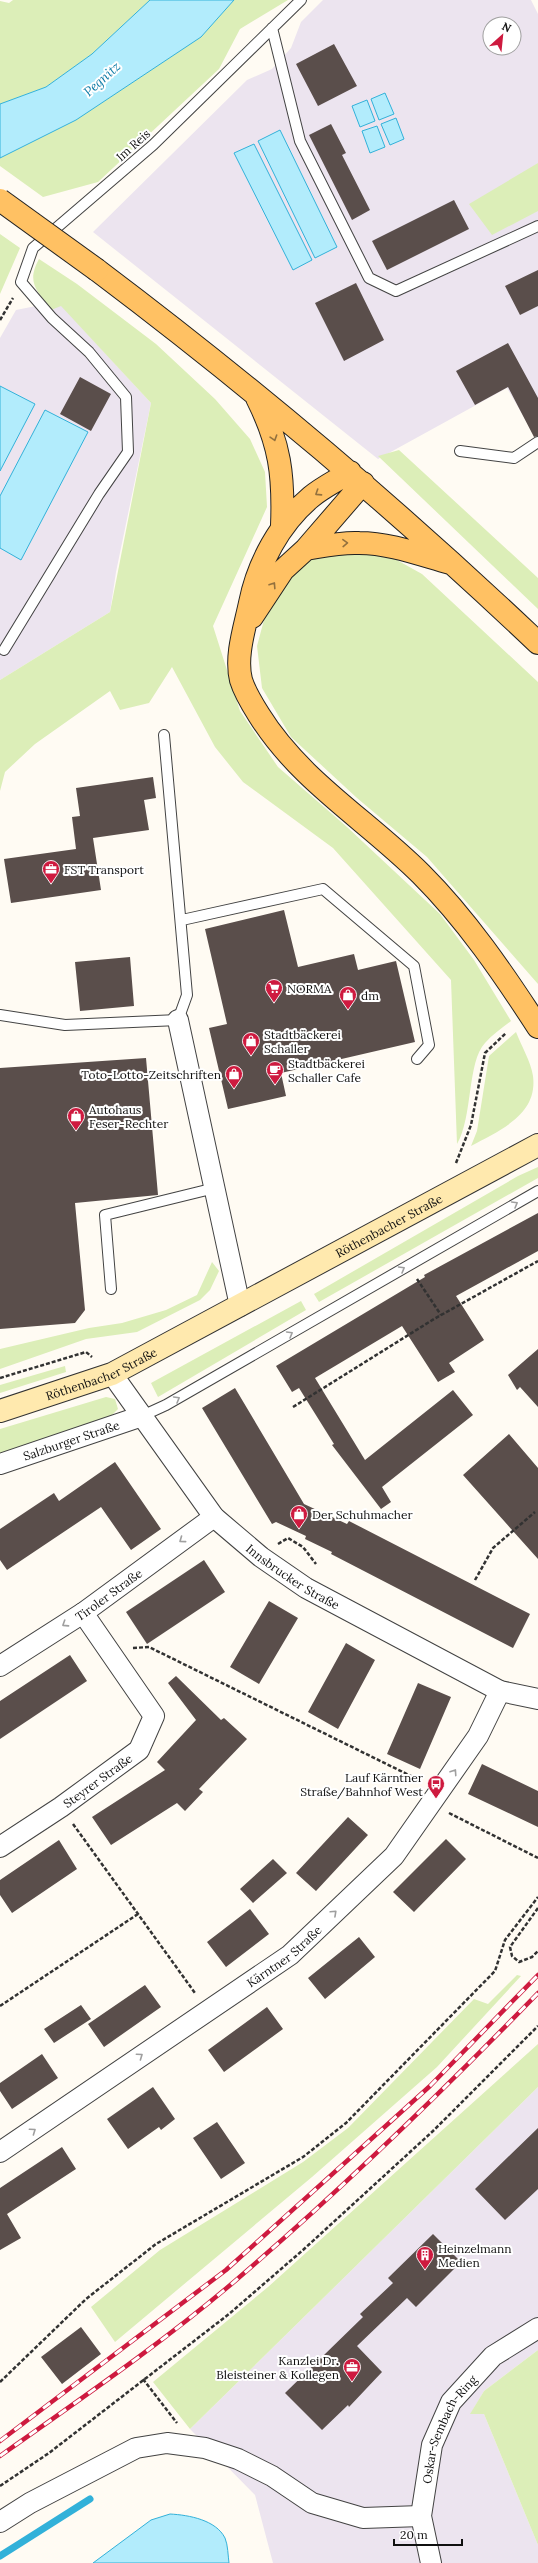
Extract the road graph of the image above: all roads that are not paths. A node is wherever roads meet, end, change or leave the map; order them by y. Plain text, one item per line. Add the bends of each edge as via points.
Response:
1 (300, 0) edge
2 (272, 28) junction
3 (0, 200) edge
4 (538, 226) edge
5 (252, 390) junction
6 (538, 442) edge
7 (460, 451) dead end
8 (357, 478) junction
9 (282, 526) junction
10 (306, 549) junction
11 (455, 565) junction
12 (244, 630) junction
13 (538, 643) edge
14 (4, 650) dead end
15 (164, 735) dead end
16 (182, 920) junction
17 (0, 1015) edge
18 (178, 1020) junction
19 (538, 1027) edge
20 (417, 1059) dead end
21 (538, 1145) edge
22 (215, 1188) junction
23 (538, 1191) edge
24 (111, 1289) dead end
25 (240, 1306) junction
26 (112, 1374) junction
27 (0, 1411) edge
28 (142, 1416) junction
29 (0, 1464) edge
30 (214, 1517) junction
31 (83, 1613) junction
32 (0, 1666) edge
33 (500, 1691) junction
34 (538, 1699) edge
35 (0, 1847) edge
36 (0, 2152) edge
37 (538, 2328) edge
38 (421, 2516) junction
39 (0, 2522) edge
40 (431, 2563) edge

1 - 2 lane, Im Reis
2 - 4 lane via 300,141 368,278 396,291
2 - 14 lane, Im Reis via 153,145 33,248 21,282 52,318 89,352 126,397 128,452 99,494
3 - 5 main road, bridge via 97,270
5 - 8 main road
5 -> 9 main road via 269,422 279,455 283,490
6 - 7 lane via 514,458
8 -> 9 main road via 312,497
8 - 10 main road
8 - 11 main road
9 - 12 main road via 253,590
10 -> 11 main road via 338,543 390,546
12 -> 10 main road via 283,570
11 - 13 main road
12 - 19 main road via 240,654 241,679 248,698 267,728 292,761 392,846 442,897 506,978
15 - 16 lane
16 - 18 lane via 188,995
16 - 20 lane via 323,889 414,966 429,1045
17 - 18 lane via 65,1025
18 - 22 street
21 - 25 main road, Röthenbacher Straße
22 - 24 lane via 105,1215
22 - 25 street
28 -> 23 lane via 166,1405
25 - 26 main road, Röthenbacher Straße
26 - 27 main road, Röthenbacher Straße
26 - 28 street, Innsbrucker Straße
28 - 29 street, Salzburger Straße
28 - 30 street, Innsbrucker Straße
30 -> 31 street, Tiroler Straße
30 - 33 street, Innsbrucker Straße via 261,1557 306,1588
31 -> 32 street, Tiroler Straße
31 - 35 street, Steyrer Straße via 154,1716 139,1750 61,1807
33 - 34 street, Innsbrucker Straße
36 -> 33 street, Kärntner Straße via 290,1955 394,1856 478,1736
37 - 38 street, Oskar-Sembach-Ring via 493,2356 451,2402 432,2445
38 - 39 street via 363,2518 312,2503 272,2476 238,2459 196,2446 167,2443 136,2448 30,2503
38 - 40 street, Oskar-Sembach-Ring

